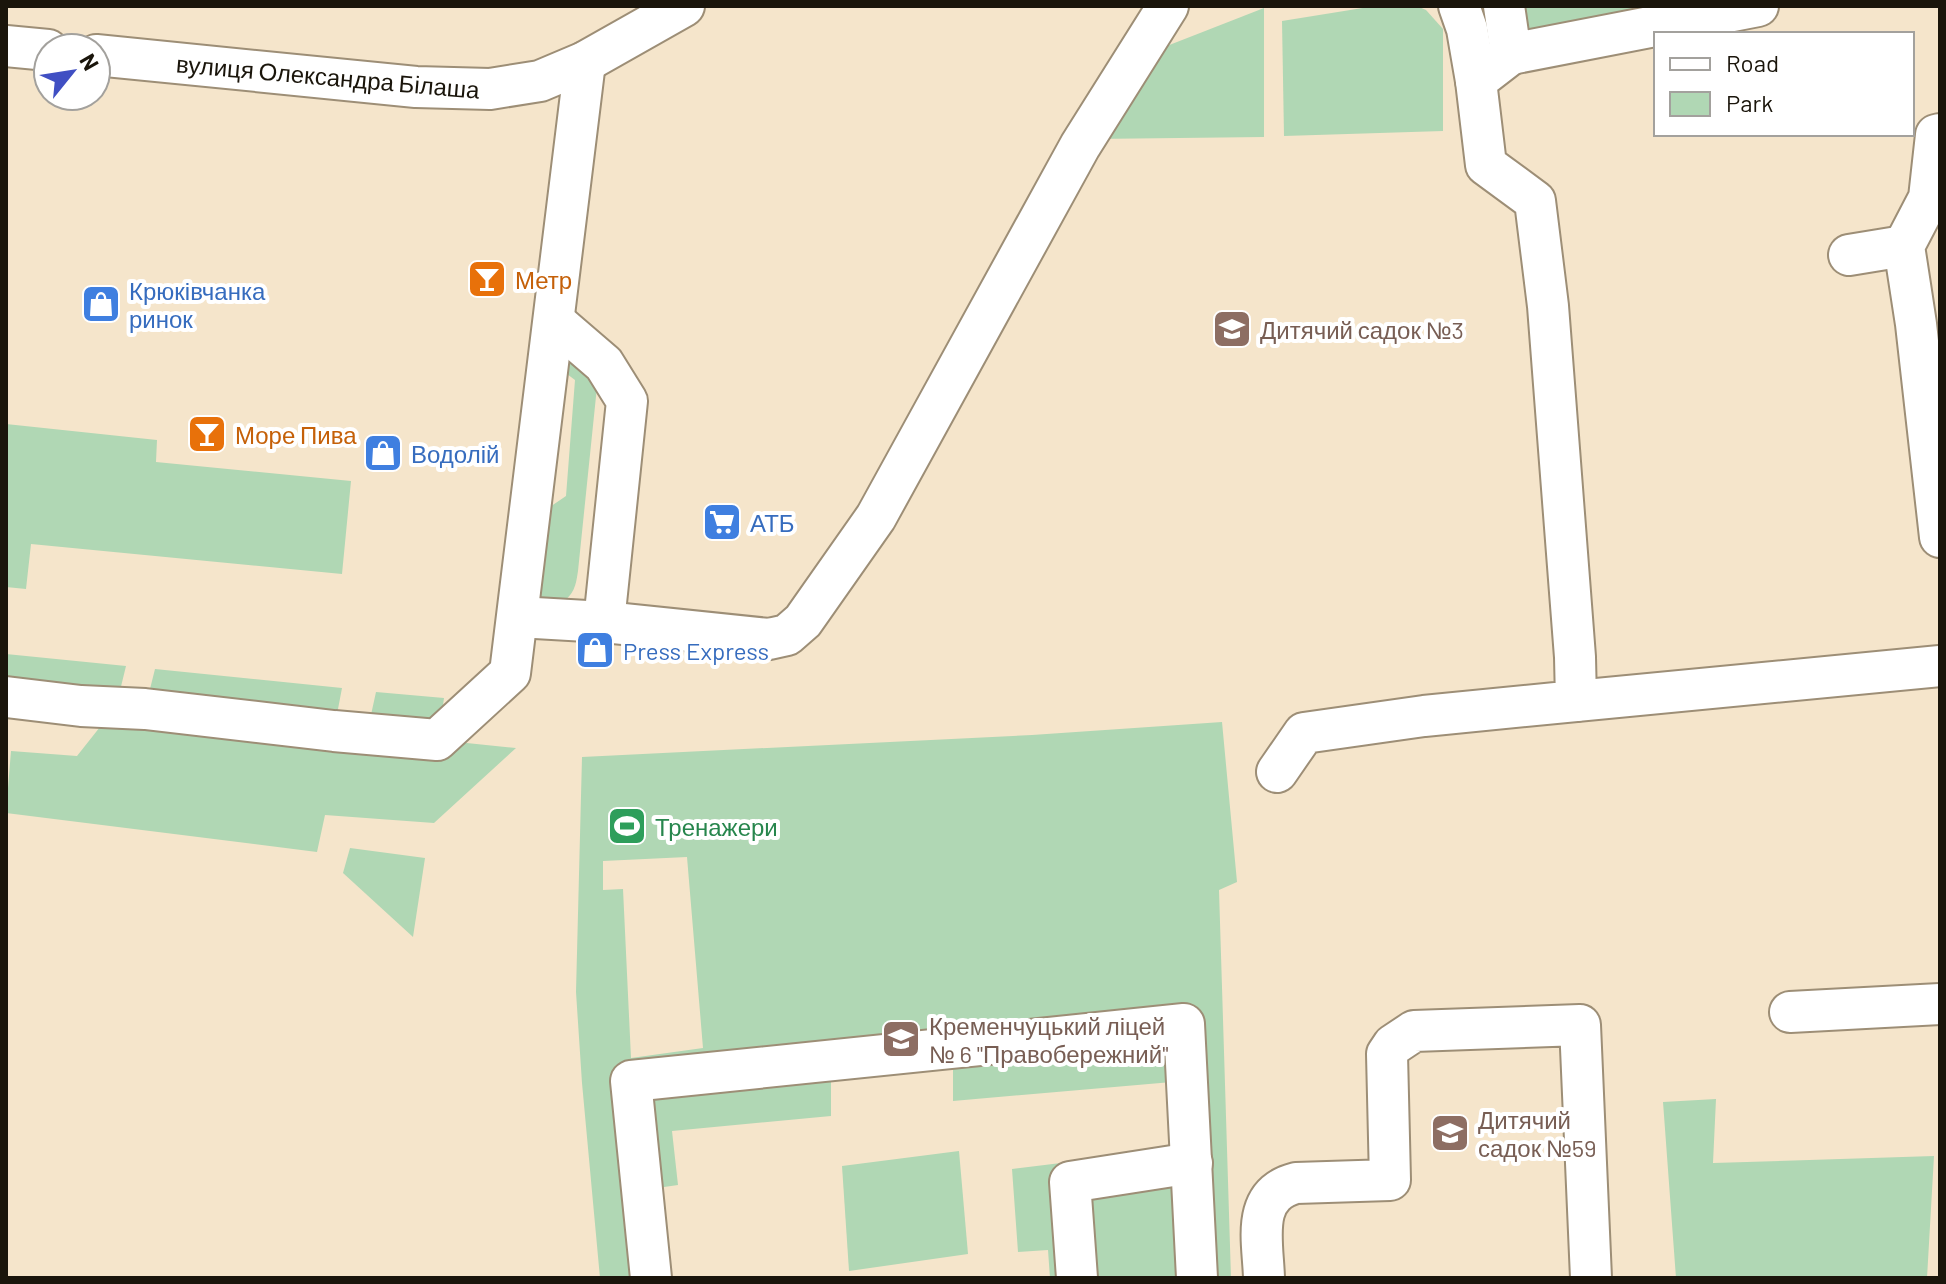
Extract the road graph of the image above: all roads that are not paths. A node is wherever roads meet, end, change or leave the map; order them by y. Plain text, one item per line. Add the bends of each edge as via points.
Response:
1 (684, 6) edge
2 (1168, 6) edge
3 (1459, 6) edge
4 (1504, 6) edge
5 (1758, 6) edge
6 (638, 19) edge
7 (6, 46) edge
8 (32, 48) edge
9 (1511, 54) junction
10 (112, 57) edge
11 (585, 62) junction
12 (1476, 81) junction
13 (529, 83) junction
14 (577, 126) junction
15 (1940, 134) edge
16 (1904, 246) junction
17 (1849, 255) dead end
18 (554, 321) junction
19 (1928, 322) edge
20 (1940, 537) edge
21 (518, 617) junction
22 (604, 622) junction
23 (1940, 666) edge
24 (6, 697) edge
25 (1576, 701) junction
26 (1277, 772) dead end
27 (1940, 1004) edge
28 (1790, 1012) dead end
29 (1192, 1163) junction
30 (651, 1278) edge
31 (1077, 1278) edge
32 (1197, 1278) edge
33 (1264, 1278) edge
34 (1591, 1278) edge

1 - 6 street, вулиця Олександра Білаша
2 - 22 street via 1080,146 876,517 803,621 787,635 769,639
3 - 12 street
4 - 9 street
5 - 9 street
6 - 11 street, вулиця Олександра Білаша
7 - 8 street
9 - 12 street
10 - 13 street, вулиця Олександра Білаша via 416,87 490,89
11 - 13 street, вулиця Олександра Білаша
11 - 14 street
12 - 25 street via 1486,165 1535,201 1548,306
13 - 14 street via 561,93
14 - 18 street
15 - 16 street via 1929,198
16 - 17 street
16 - 19 street
18 - 21 street
18 - 22 street via 604,364 627,401
19 - 20 street
21 - 22 street
21 - 24 street via 510,673 437,740
23 - 25 street
25 - 26 street via 1304,733
27 - 28 street
29 - 30 street via 1184,1024 631,1081
29 - 31 street via 1070,1182
29 - 32 street
33 - 34 street via 1262,1215 1283,1186 1390,1180 1387,1054 1393,1045 1414,1031 1580,1025

